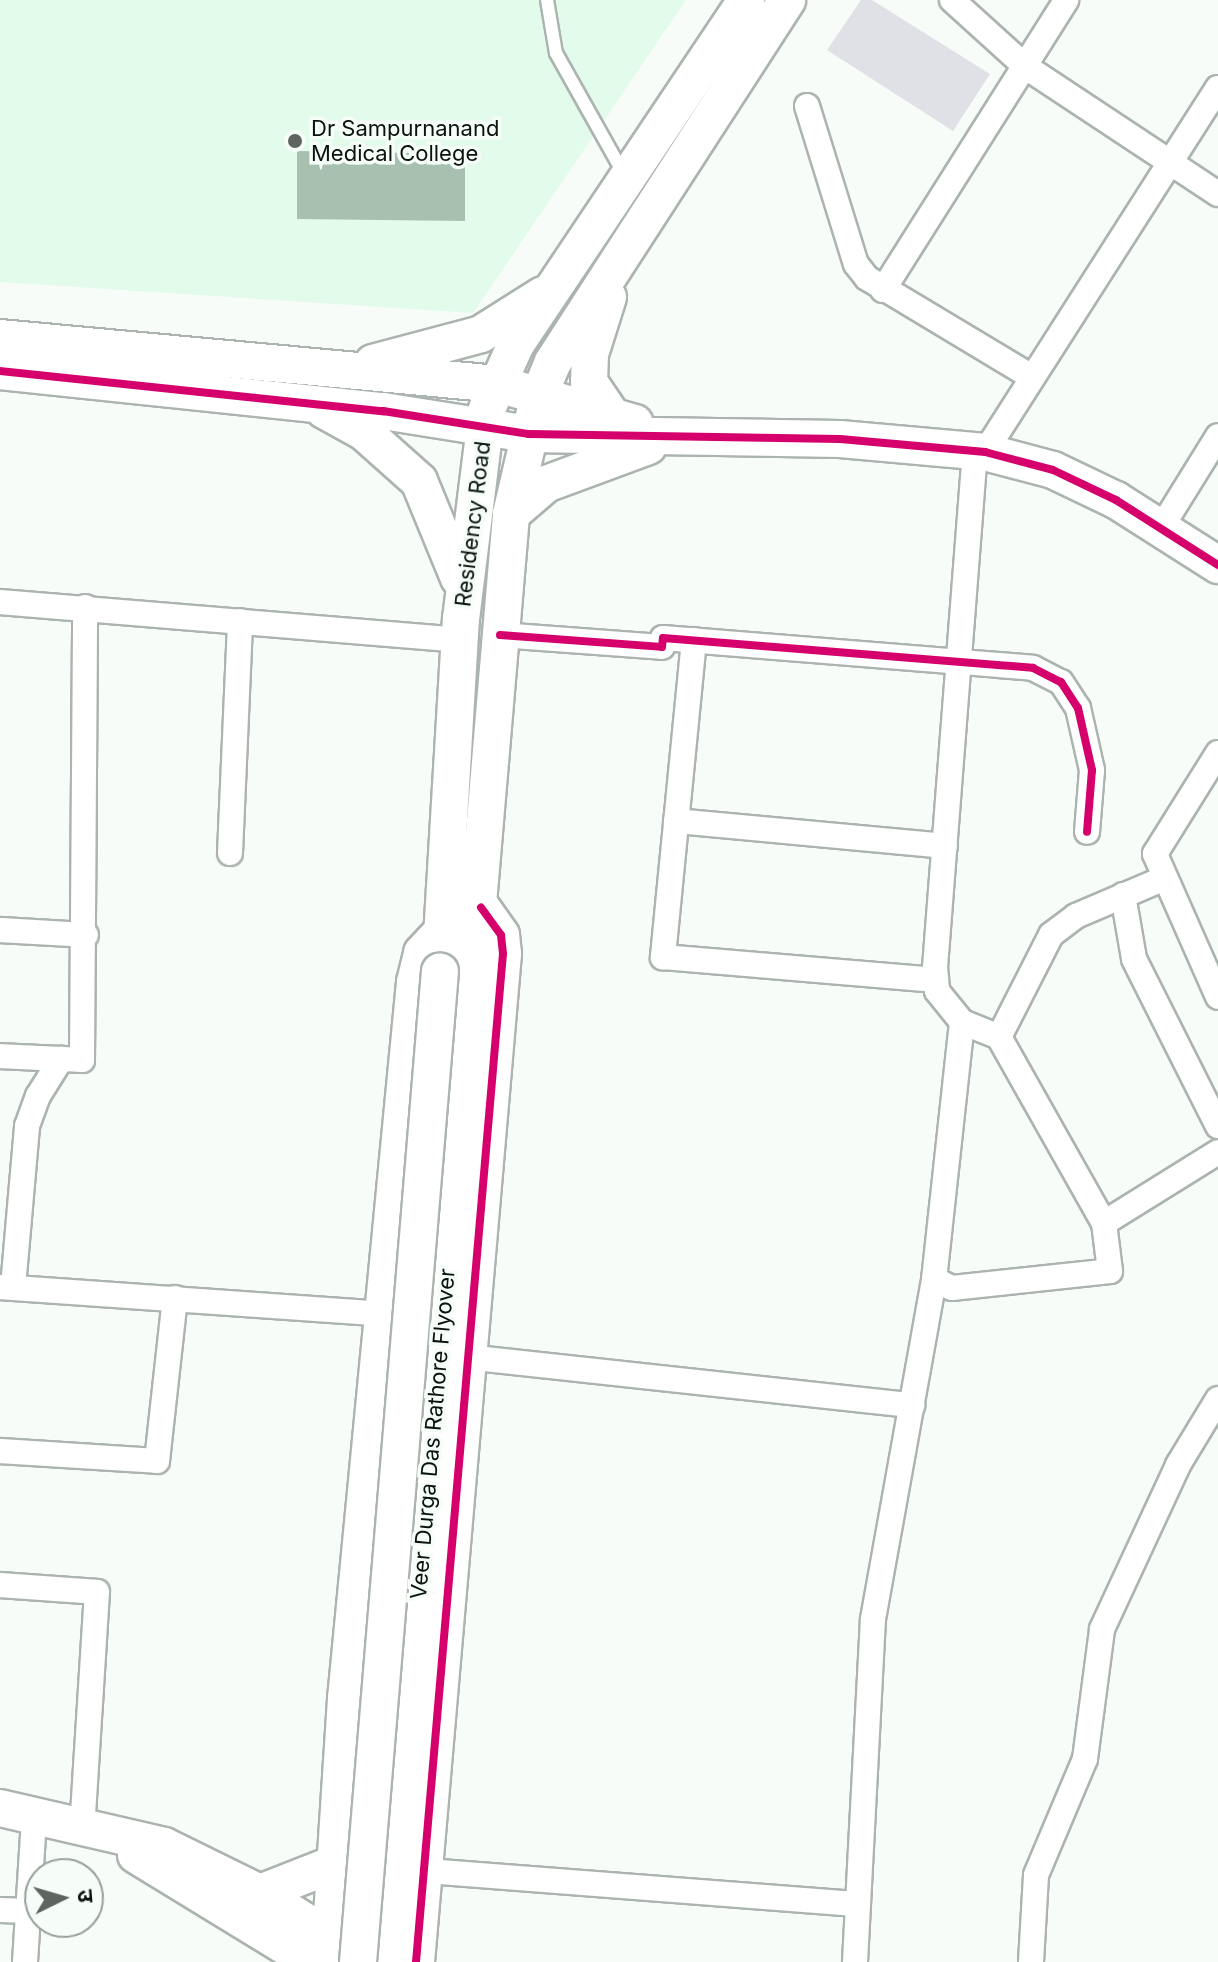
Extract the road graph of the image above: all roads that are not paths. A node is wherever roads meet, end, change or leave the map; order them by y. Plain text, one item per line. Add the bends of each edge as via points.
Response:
1 (547, 0) edge
2 (713, 0) edge
3 (746, 0) edge
4 (787, 0) edge
5 (952, 0) edge
6 (1066, 0) edge
7 (723, 37) junction
8 (1026, 67) junction
9 (1218, 88) edge
10 (807, 106) dead end
11 (1170, 164) junction
12 (625, 177) junction
13 (1218, 194) edge
14 (628, 242) junction
15 (556, 288) junction
16 (883, 290) junction
17 (0, 338) edge
18 (340, 370) junction
19 (0, 371) edge
20 (1032, 377) junction
21 (498, 384) junction
22 (539, 395) junction
23 (310, 403) junction
24 (612, 416) junction
25 (484, 429) junction
26 (529, 434) junction
27 (680, 436) junction
28 (1218, 436) edge
29 (980, 451) junction
30 (511, 514) junction
31 (1161, 528) junction
32 (1218, 565) edge
33 (0, 602) edge
34 (85, 607) junction
35 (240, 621) junction
36 (461, 630) junction
37 (500, 635) junction
38 (694, 640) junction
39 (959, 659) junction
40 (1218, 753) edge
41 (676, 821) junction
42 (1087, 832) dead end
43 (945, 846) junction
44 (230, 853) dead end
45 (1165, 878) junction
46 (1123, 895) junction
47 (481, 907) junction
48 (0, 930) edge
49 (443, 932) junction
50 (86, 935) junction
51 (936, 980) junction
52 (1218, 997) edge
53 (962, 1022) junction
54 (999, 1037) junction
55 (0, 1056) edge
56 (61, 1059) junction
57 (1218, 1126) edge
58 (1218, 1152) edge
59 (1104, 1223) junction
60 (934, 1279) junction
61 (6, 1287) edge
62 (175, 1298) junction
63 (383, 1314) junction
64 (467, 1357) junction
65 (1218, 1399) edge
66 (912, 1405) junction
67 (0, 1451) edge
68 (0, 1585) edge
69 (17, 1812) edge
70 (92, 1831) junction
71 (336, 1863) junction
72 (24, 1870) edge
73 (426, 1871) junction
74 (260, 1893) junction
75 (857, 1904) junction
76 (0, 1910) edge
77 (24, 1911) edge
78 (27, 1938) edge
79 (282, 1951) edge
80 (324, 1955) edge
81 (25, 1962) edge
82 (358, 1962) edge
83 (374, 1962) edge
84 (388, 1962) edge
85 (416, 1962) edge
86 (855, 1962) edge
87 (1031, 1962) edge

1 - 12 lane via 556,53
2 - 7 street
3 - 7 street, Residency Road
4 - 14 street, Residency Road
5 - 8 street
6 - 8 street
7 - 12 street, Residency Road
8 - 11 street
8 - 16 street
9 - 11 street
10 - 16 street via 856,264
11 - 13 street
11 - 20 street
12 - 15 street, Residency Road
14 - 22 street, Residency Road via 585,307
14 - 24 street via 590,354 589,382
15 - 18 street via 481,334
15 - 21 street, Residency Road via 516,344
16 - 20 street
17 - 18 street
18 - 21 street
19 - 23 street
20 - 29 street
21 - 22 street
21 - 25 street, Residency Road
22 - 24 street
22 - 26 street, Residency Road
23 - 25 street
23 - 36 street via 364,432 419,481 459,577
24 - 27 street
25 - 26 street
25 - 36 street, Residency Road
26 - 27 street
26 - 30 street, Residency Road
27 - 29 street via 840,439
27 - 30 street via 546,484
28 - 31 street
29 - 31 street via 1053,470
29 - 39 street
30 - 37 street, Residency Road
31 - 32 street
33 - 34 street
34 - 35 street
34 - 50 street
35 - 36 street
35 - 44 street
36 - 49 street, Residency Road
37 - 38 street via 662,647 663,638
37 - 47 street, Residency Road
38 - 39 street
38 - 41 street
39 - 42 street via 1033,668 1048,673 1070,694 1092,770
39 - 43 street
40 - 45 street via 1155,854
41 - 43 street
41 - 51 street via 663,957
43 - 51 street
45 - 46 street
45 - 52 street
46 - 54 street via 1076,916 1051,935
46 - 57 street via 1134,959
47 - 64 street via 501,935 503,954
47 - 84 street, Veer Durga Das Rathore Flyover
48 - 50 street
49 - 63 street via 422,953 415,982
49 - 82 street, Veer Durga Das Rathore Flyover, bridge
50 - 56 street via 82,1060
51 - 53 street via 937,991
53 - 54 street
53 - 60 street
54 - 59 street
55 - 56 street
56 - 61 street via 27,1126
58 - 59 street
59 - 60 street via 1110,1271 952,1288
60 - 66 street
61 - 62 street
62 - 63 street
62 - 67 street via 157,1461
63 - 71 street
64 - 66 street
64 - 73 street
65 - 87 street via 1178,1465 1102,1629 1085,1759 1036,1875
66 - 75 street via 873,1619
68 - 70 street via 97,1592
69 - 70 street
69 - 72 street
70 - 74 street via 164,1846
70 - 79 street
71 - 74 street
71 - 80 street
73 - 75 street
73 - 85 street
74 - 80 street
75 - 86 street
76 - 77 street
78 - 81 street
79 - 80 street
80 - 83 street

